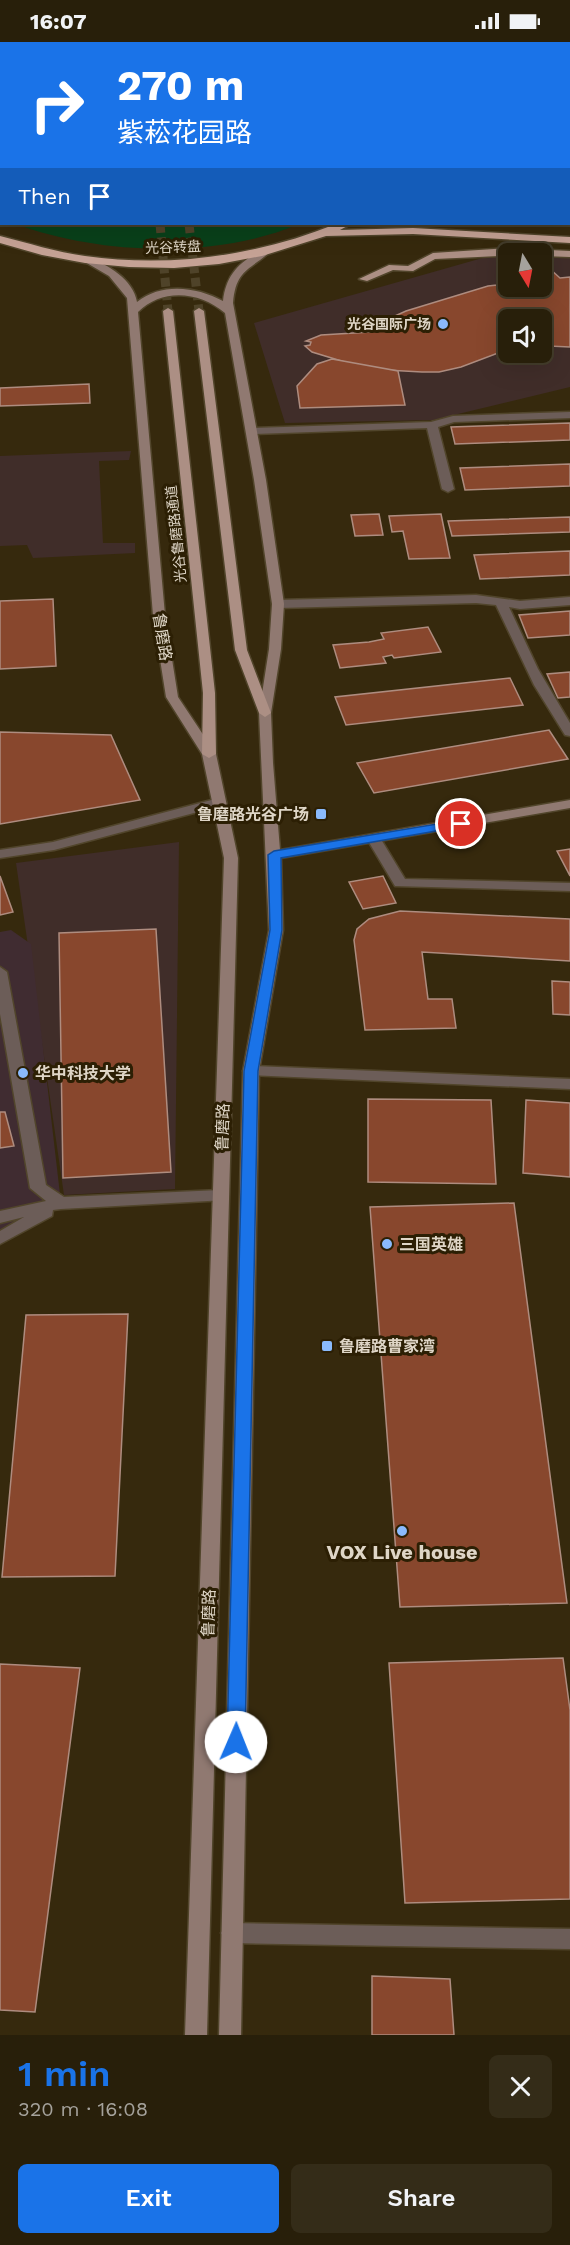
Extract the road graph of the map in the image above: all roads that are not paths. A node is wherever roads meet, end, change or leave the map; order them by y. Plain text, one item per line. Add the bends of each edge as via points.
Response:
1 (343, 225) edge
2 (323, 234) junction
3 (0, 239) edge
4 (570, 240) edge
5 (265, 252) junction
6 (570, 254) edge
7 (85, 259) junction
8 (364, 279) dead end
9 (134, 311) junction
10 (168, 311) tunnel mouth
11 (199, 311) tunnel mouth
12 (230, 312) junction
13 (570, 414) edge
14 (432, 425) junction
15 (252, 431) junction
16 (448, 489) dead end
17 (570, 601) edge
18 (501, 603) junction
19 (278, 604) junction
20 (264, 712) junction
21 (570, 732) edge
22 (209, 754) junction
23 (219, 802) junction
24 (570, 804) edge
25 (374, 840) junction
26 (0, 854) edge
27 (274, 855) junction
28 (570, 887) edge
29 (0, 972) edge
30 (251, 1071) junction
31 (570, 1084) edge
32 (220, 1196) junction
33 (61, 1203) junction
34 (0, 1217) edge
35 (0, 1238) edge
36 (232, 1933) junction
37 (570, 1939) edge
38 (196, 2035) edge
39 (230, 2035) edge

1 - 2 highway, 光谷转盘
2 - 4 highway via 389,231
2 - 5 highway, 光谷转盘
3 - 7 highway, 光谷转盘
5 - 7 highway, 光谷转盘 via 194,262
5 - 12 main road, 鲁磨路 via 245,262 234,274
6 - 8 main road via 509,250 433,256 410,269 392,267
7 - 9 main road, 鲁磨路 via 121,280 132,298
9 - 12 main road via 151,297 182,292 213,297
9 - 22 main road, 鲁磨路 via 159,615 172,697
10 - 22 main road, 光谷鲁磨路通道 via 209,693
11 - 20 main road via 241,650
12 - 15 main road, 鲁磨路
13 - 14 street via 453,419
14 - 15 street
14 - 16 street
15 - 19 main road, 鲁磨路
17 - 18 street
18 - 19 street via 476,599
18 - 21 street via 552,708
19 - 20 main road, 鲁磨路
20 - 27 main road, 鲁磨路
22 - 23 main road, 鲁磨路
23 - 26 street via 54,846
23 - 32 main road, 鲁磨路 via 231,858
24 - 25 main road
25 - 27 main road
25 - 28 street via 400,883
27 - 30 main road, 鲁磨路 via 276,930
29 - 33 street via 38,1188
30 - 31 street
30 - 36 main road, 鲁磨路
32 - 33 street
32 - 38 main road, 鲁磨路
33 - 34 street
33 - 35 street
36 - 37 street
36 - 39 main road, 鲁磨路

